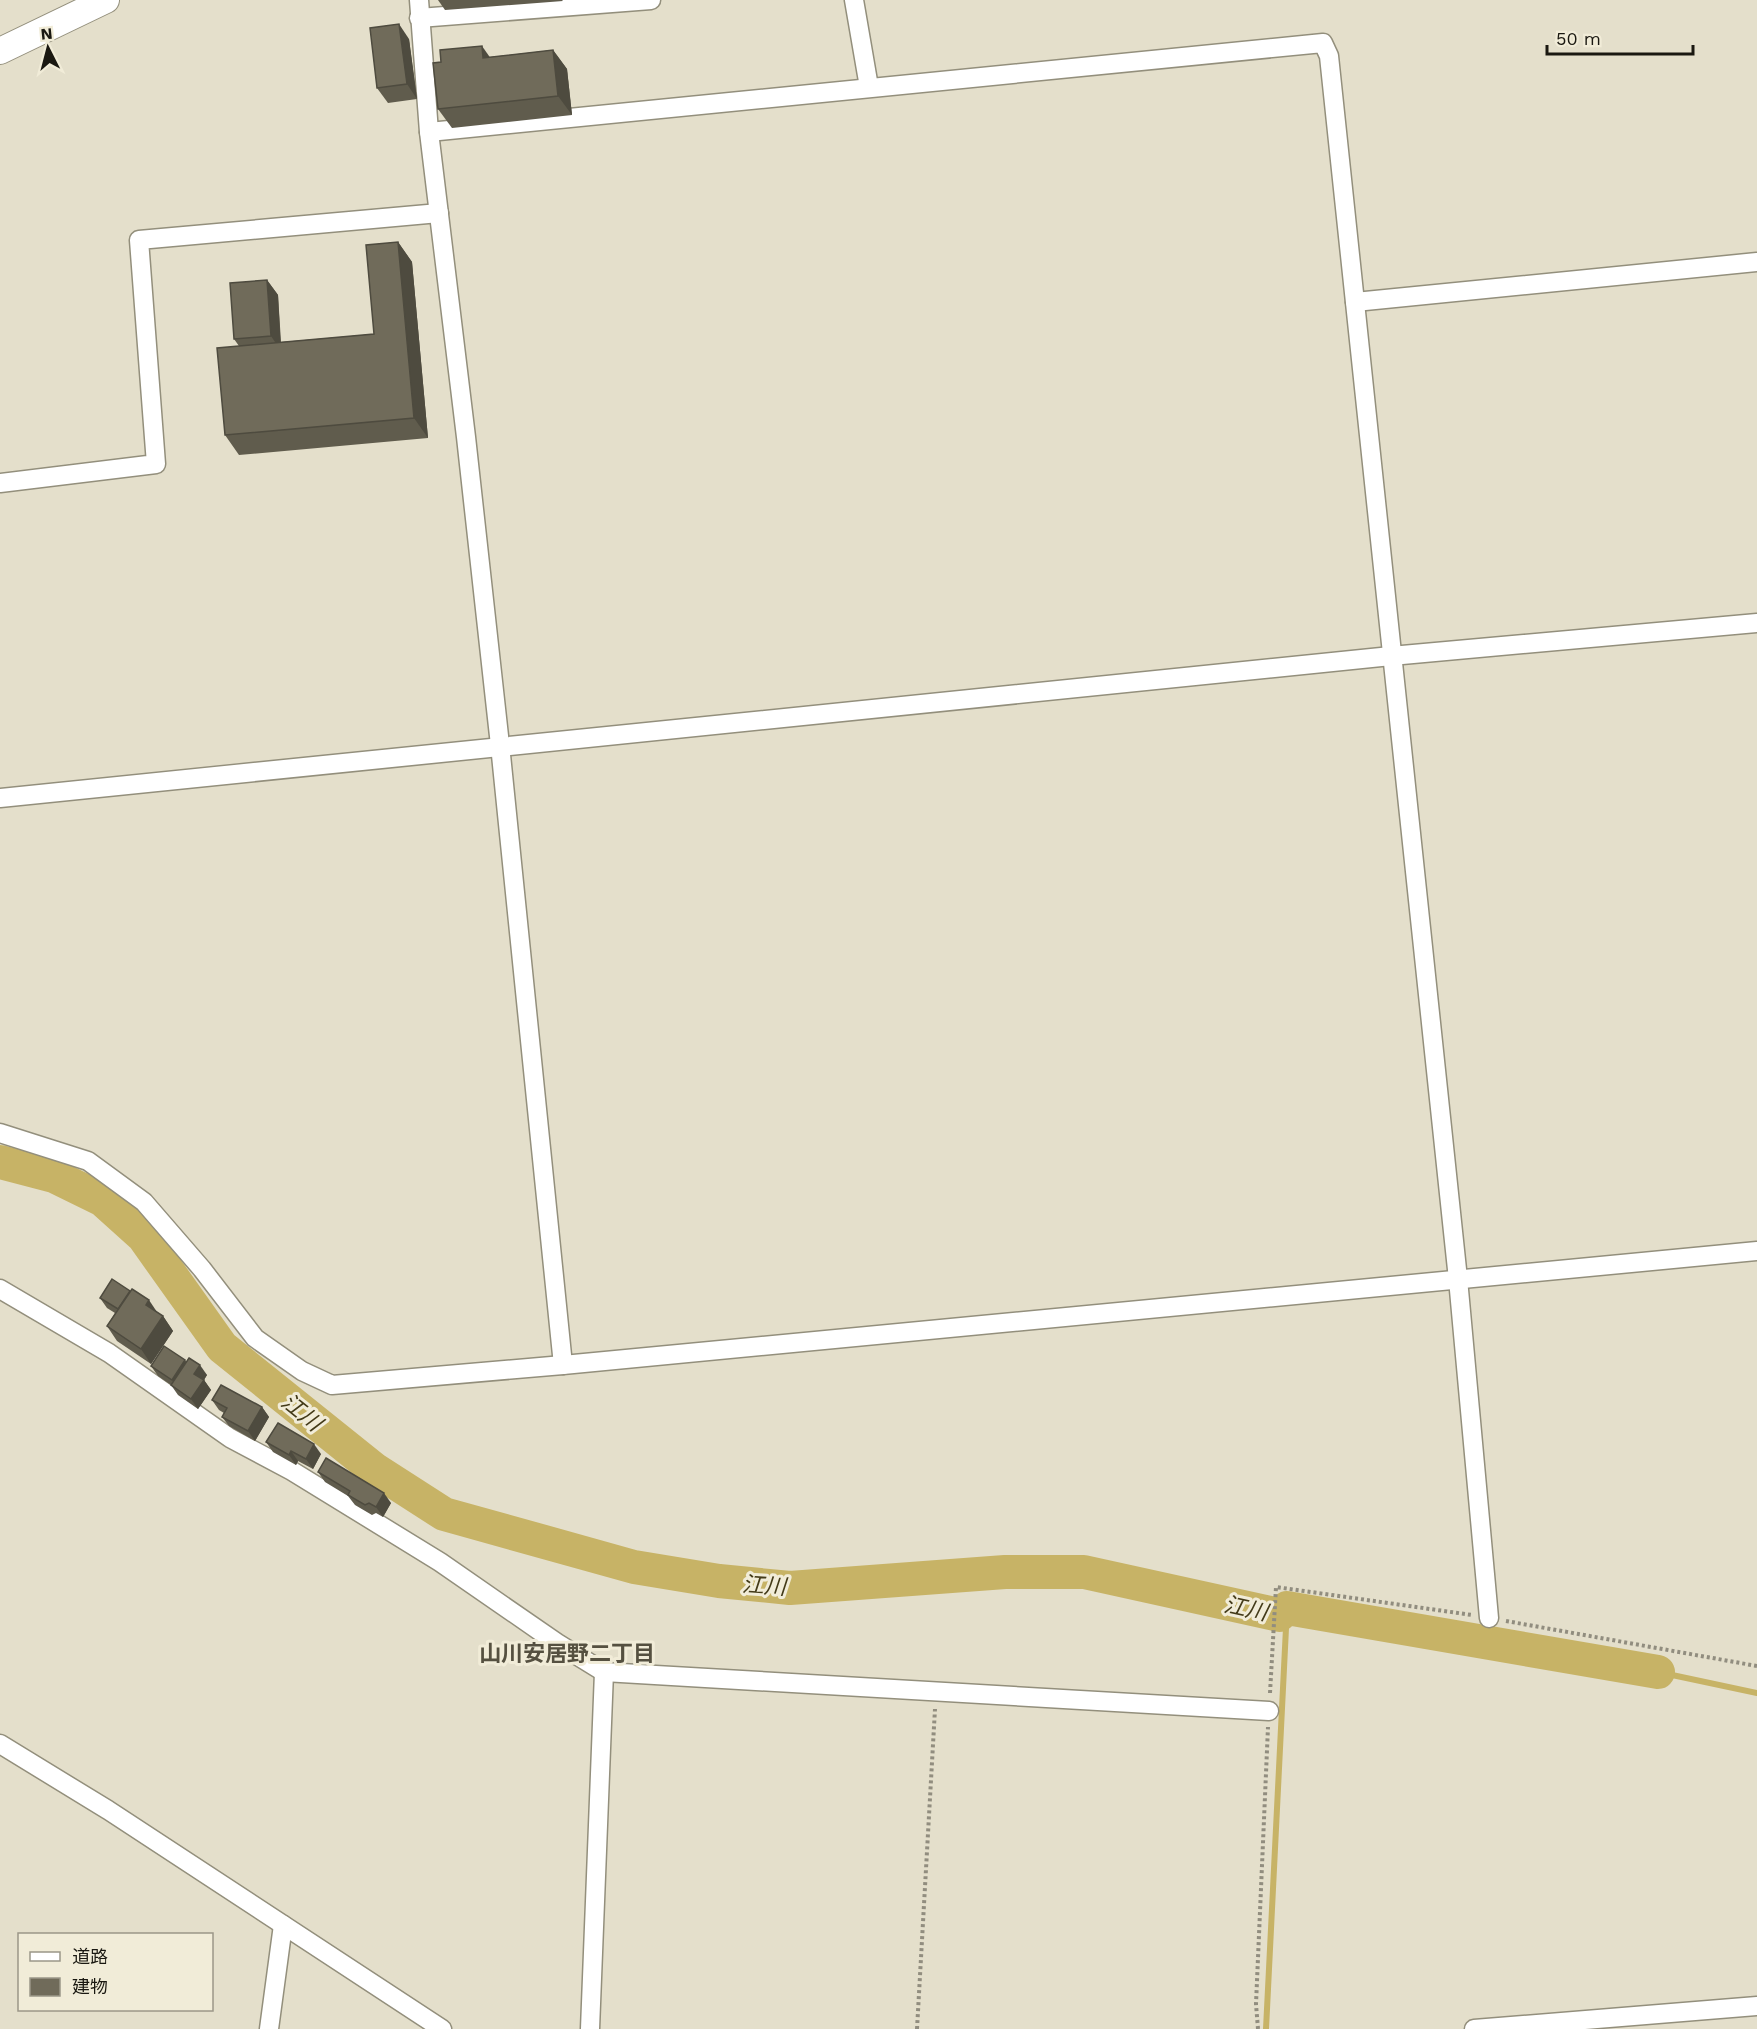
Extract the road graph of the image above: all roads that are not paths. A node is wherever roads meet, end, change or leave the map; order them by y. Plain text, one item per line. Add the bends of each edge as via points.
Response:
1 (106, 0) edge
2 (651, 0) edge
3 (854, 0) edge
4 (419, 9) edge
5 (0, 51) edge
6 (869, 87) junction
7 (429, 132) junction
8 (439, 213) junction
9 (1757, 262) edge
10 (1355, 302) junction
11 (0, 483) edge
12 (1757, 623) edge
13 (1391, 656) junction
14 (500, 745) junction
15 (0, 798) edge
16 (0, 1133) edge
17 (1757, 1251) edge
18 (1458, 1279) junction
19 (0, 1289) edge
20 (563, 1365) junction
21 (1489, 1618) road end
22 (604, 1672) junction
23 (1269, 1711) road end
24 (0, 1744) edge
25 (283, 1925) junction
26 (1757, 2006) edge
27 (269, 2029) edge
28 (442, 2029) edge
29 (590, 2029) edge
30 (1474, 2029) edge

1 - 5 main road
2 - 4 street
3 - 6 street
4 - 7 street
6 - 7 street
6 - 10 street via 1323,43 1329,56
7 - 8 street
8 - 11 street via 140,240 156,464
8 - 14 street
9 - 10 street
10 - 13 street
12 - 13 street
13 - 14 street
13 - 18 street
14 - 15 street
14 - 20 street
16 - 20 street via 88,1161 144,1202 255,1338 302,1371 332,1385
17 - 18 street
18 - 20 street
18 - 21 street
19 - 22 street via 109,1353 230,1437 440,1562
22 - 23 street
22 - 29 street
24 - 25 street
25 - 27 street
25 - 28 street
26 - 30 street

